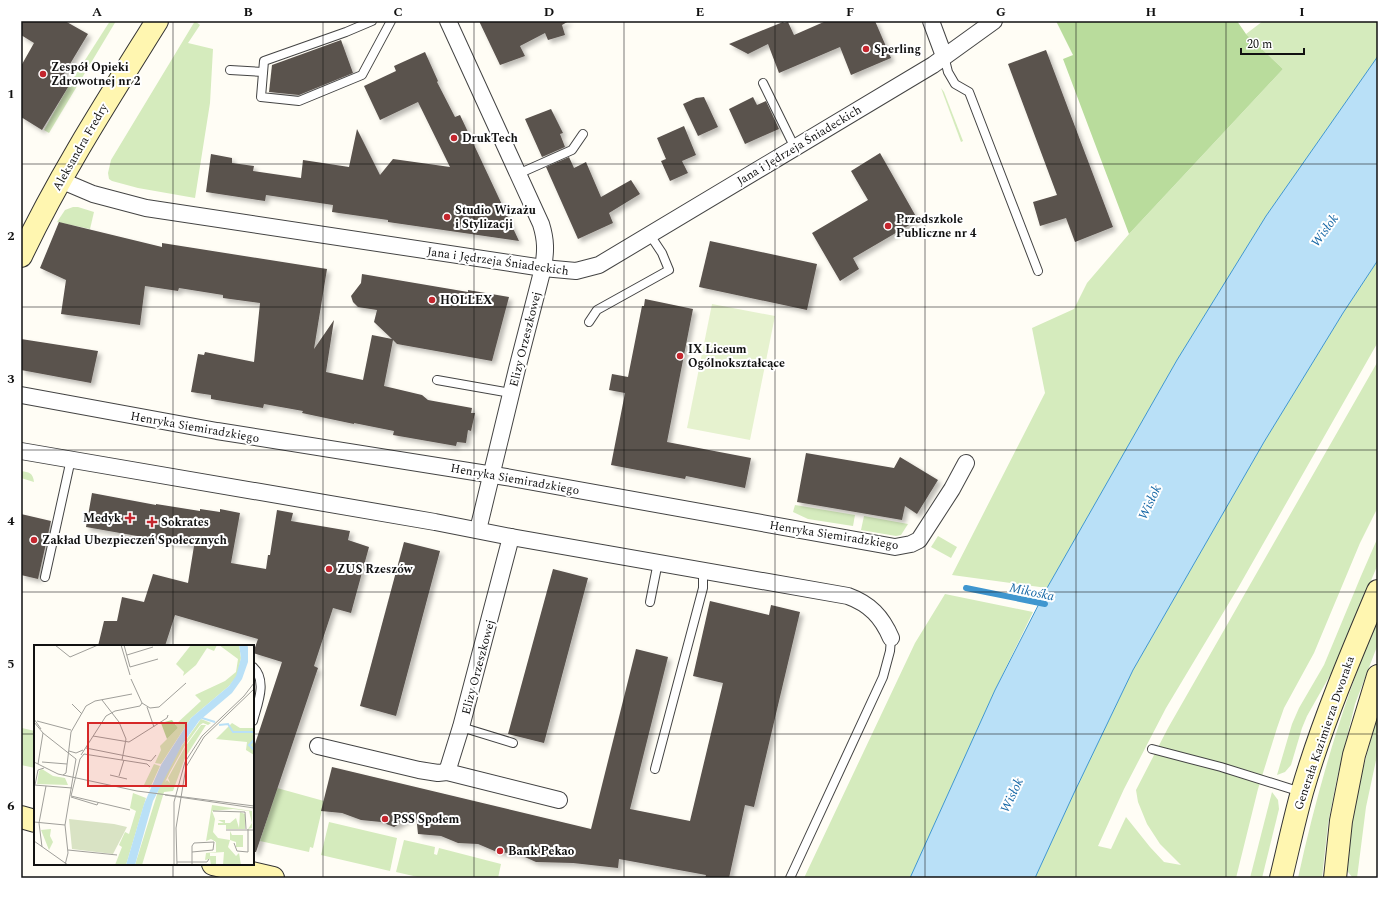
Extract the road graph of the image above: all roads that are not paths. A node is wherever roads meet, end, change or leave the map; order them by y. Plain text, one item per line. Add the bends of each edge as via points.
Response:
1 (157, 21) edge
2 (372, 21) edge
3 (391, 21) edge
4 (448, 21) edge
5 (931, 21) edge
6 (994, 21) edge
7 (944, 56) junction
8 (230, 70) dead end
9 (263, 72) junction
10 (763, 83) dead end
11 (582, 134) dead end
12 (795, 148) junction
13 (518, 174) junction
14 (60, 180) junction
15 (650, 235) junction
16 (21, 256) edge
17 (544, 268) junction
18 (1038, 271) dead end
19 (589, 322) dead end
20 (437, 380) dead end
21 (511, 393) junction
22 (21, 395) edge
23 (21, 451) edge
24 (71, 459) junction
25 (966, 463) dead end
26 (492, 475) junction
27 (478, 530) junction
28 (511, 538) junction
29 (658, 562) junction
30 (703, 570) junction
31 (45, 577) dead end
32 (1378, 591) edge
33 (650, 602) dead end
34 (891, 638) joint
35 (254, 668) edge
36 (1378, 676) edge
37 (254, 717) edge
38 (461, 727) junction
39 (514, 743) dead end
40 (318, 746) dead end
41 (1152, 749) dead end
42 (655, 769) dead end
43 (447, 772) junction
44 (1302, 792) junction
45 (559, 800) dead end
46 (21, 817) edge
47 (34, 820) edge
48 (218, 865) edge
49 (273, 878) edge
50 (790, 878) edge
51 (1281, 878) edge
52 (1335, 878) edge

1 - 14 main road, Aleksandra Fredry
2 - 9 lane via 264,60
3 - 9 lane via 362,75 299,101 261,97
4 - 13 street, Elizy Orzeszkowej
5 - 7 street
6 - 7 street, Jana i Jędrzeja Śniadeckich
7 - 12 street, Jana i Jędrzeja Śniadeckich
7 - 18 lane via 948,72 955,84 969,92
8 - 9 lane
10 - 12 lane
11 - 13 lane via 572,150
12 - 15 street, Jana i Jędrzeja Śniadeckich
13 - 17 street, Elizy Orzeszkowej via 546,237
14 - 16 main road, Aleksandra Fredry
14 - 17 street, Jana i Jędrzeja Śniadeckich via 92,194 146,208
15 - 17 street, Jana i Jędrzeja Śniadeckich via 586,270
15 - 19 lane via 662,253 668,270 597,310
17 - 21 street, Elizy Orzeszkowej
20 - 21 lane
21 - 26 street, Elizy Orzeszkowej
22 - 26 street, Henryka Siemiradzkiego via 210,430
23 - 24 street
24 - 27 street
24 - 31 lane
25 - 26 street, Henryka Siemiradzkiego via 924,534 919,540 902,547
26 - 27 street, Elizy Orzeszkowej
27 - 28 street
28 - 29 street
28 - 38 street, Elizy Orzeszkowej
29 - 30 street
29 - 33 lane
30 - 34 street via 860,600 876,614
30 - 42 lane via 703,588
32 - 44 main road, Generała Kazimierza Dworaka via 1348,662
34 - 50 lane via 883,677
35 - 37 lane via 262,689
36 - 52 main road via 1354,755 1341,821
38 - 39 lane
38 - 43 street, Elizy Orzeszkowej
40 - 43 street via 419,770
41 - 44 lane
43 - 45 street
44 - 51 main road, Generała Kazimierza Dworaka
46 - 47 main road
48 - 49 main road

